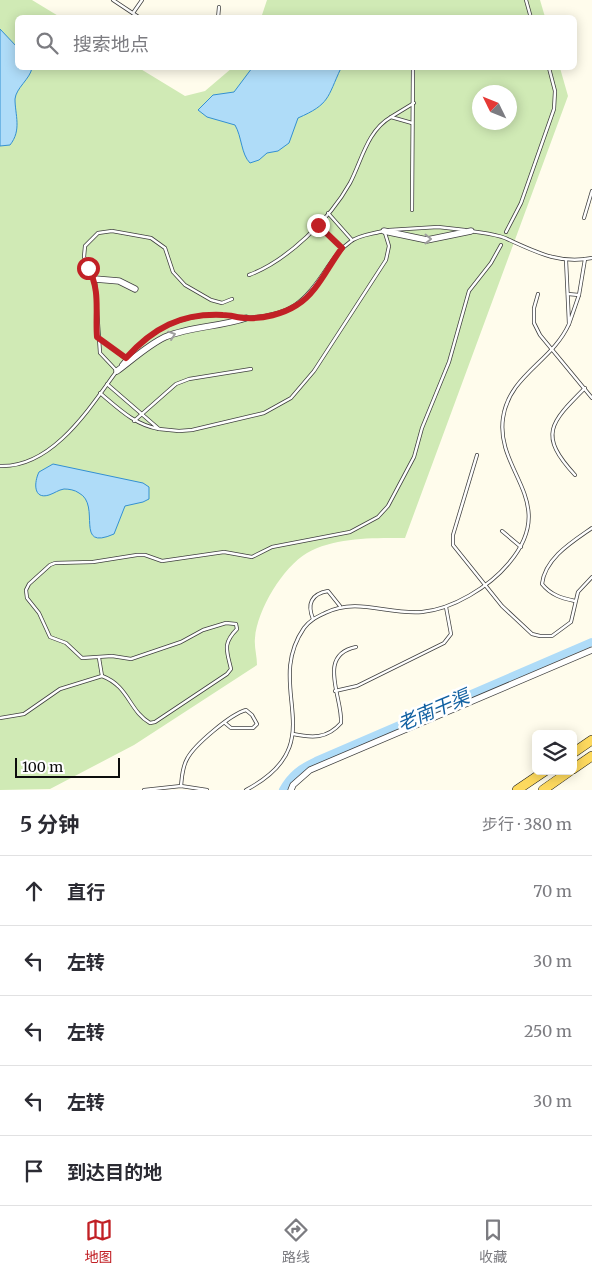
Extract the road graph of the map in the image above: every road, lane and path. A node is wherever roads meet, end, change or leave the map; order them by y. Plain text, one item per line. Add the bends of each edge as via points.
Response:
1 (114, 0) edge
2 (142, 0) edge
3 (526, 0) edge
4 (219, 8) dead end
5 (133, 13) junction
6 (136, 15) edge
7 (218, 15) edge
8 (530, 15) edge
9 (413, 70) edge
10 (550, 70) edge
11 (414, 103) junction
12 (391, 117) junction
13 (412, 123) junction
14 (592, 190) edge
15 (412, 210) dead end
16 (328, 213) junction
17 (584, 218) dead end
18 (318, 225) junction
19 (384, 231) junction
20 (471, 231) junction
21 (506, 232) dead end
22 (352, 240) junction
23 (501, 245) dead end
24 (342, 248) junction
25 (592, 258) edge
26 (586, 259) junction
27 (566, 260) junction
28 (249, 276) dead end
29 (95, 279) junction
30 (135, 289) dead end
31 (538, 294) dead end
32 (568, 294) junction
33 (579, 295) junction
34 (232, 299) dead end
35 (246, 318) junction
36 (570, 324) junction
37 (97, 337) junction
38 (554, 349) junction
39 (126, 358) junction
40 (251, 368) dead end
41 (117, 371) junction
42 (107, 384) junction
43 (585, 388) junction
44 (100, 394) junction
45 (592, 398) edge
46 (144, 413) junction
47 (134, 421) junction
48 (159, 429) junction
49 (478, 454) dead end
50 (0, 466) edge
51 (575, 475) dead end
52 (592, 528) edge
53 (502, 531) dead end
54 (521, 547) junction
55 (592, 577) edge
56 (486, 585) junction
57 (575, 601) junction
58 (340, 606) junction
59 (446, 607) junction
60 (313, 619) junction
61 (356, 647) dead end
62 (592, 650) edge
63 (99, 658) junction
64 (102, 676) junction
65 (335, 691) junction
66 (0, 718) edge
67 (225, 723) junction
68 (293, 734) junction
69 (592, 740) edge
70 (577, 750) edge
71 (592, 756) edge
72 (577, 766) edge
73 (539, 775) edge
74 (565, 775) edge
75 (181, 786) junction
76 (144, 790) edge
77 (206, 790) edge
78 (246, 790) edge
79 (291, 790) edge
80 (517, 790) edge
81 (543, 790) edge

1 - 5 lane
2 - 5 lane
3 - 8 lane
4 - 7 lane
5 - 6 lane
9 - 11 lane
10 - 21 lane via 555,91 554,109 521,203
11 - 12 lane
11 - 13 lane
12 - 13 lane
12 - 16 lane via 380,123 370,136 348,186
13 - 15 lane
14 - 17 lane
16 - 18 lane
16 - 22 lane
18 - 24 lane
18 - 28 lane via 286,254
19 - 20 lane via 438,227
19 -> 20 street via 427,240
19 - 22 lane
19 - 48 lane via 389,246 386,260 314,371 292,398 264,413 192,430
20 - 27 lane via 505,238 539,254
22 - 24 lane
23 - 63 lane via 469,290 449,362 422,428 414,457 388,506 378,516 350,532 272,547 252,557 224,552 162,561 137,555 93,562 55,563 29,584 27,598 39,613 50,637 66,643 82,658
24 - 35 lane via 307,297 297,305 266,317
25 - 26 lane
26 - 27 lane
26 - 33 lane
27 - 32 lane
29 - 30 street via 119,280
29 - 34 lane via 84,257 85,246 98,233 112,231 158,241 165,248 177,278 185,285 222,303
29 - 37 lane
31 - 38 lane via 534,323 540,335
32 - 33 lane
32 - 36 lane
33 - 36 lane
35 - 39 lane via 203,315 177,321 157,329
41 -> 35 street via 164,338
36 - 38 lane
37 - 39 lane
37 - 41 lane via 100,353
38 - 43 lane
38 - 54 lane via 514,387 506,402 503,419 503,437 520,478 529,518
39 - 41 lane
40 - 46 lane via 176,384
41 - 42 lane
42 - 44 lane
42 - 46 lane
43 - 45 lane
43 - 51 lane via 558,416 552,430 552,446
44 - 47 lane
44 - 50 lane via 52,447 16,466
46 - 47 lane
46 - 48 lane
47 - 48 lane
49 - 56 lane via 452,535 453,545
52 - 57 lane via 551,562 543,574 542,584 549,592
53 - 54 lane
54 - 56 lane via 508,565
55 - 57 lane via 578,592
56 - 57 lane via 518,623 540,636 552,636 571,622
56 - 59 lane
58 - 59 lane via 360,605 398,612
58 - 60 lane
58 - 60 lane via 328,591 318,593 309,608
59 - 65 lane via 451,634 444,643 357,686
60 - 68 lane via 304,628 296,646 290,672
61 - 65 lane via 348,648 335,662
62 - 79 street via 310,770
63 - 64 lane
63 - 64 lane via 131,658 226,623 238,626 227,640 230,672 161,720 146,721 120,685
64 - 66 lane via 60,689 24,714
65 - 68 lane via 342,715 335,731 312,738
67 - 67 lane via 246,710 257,724 253,728 231,728
67 - 75 lane via 187,758
68 - 78 lane via 283,761 272,774
69 - 70 main road
71 - 72 main road
73 - 80 main road
74 - 81 main road
75 - 76 lane
75 - 77 lane

